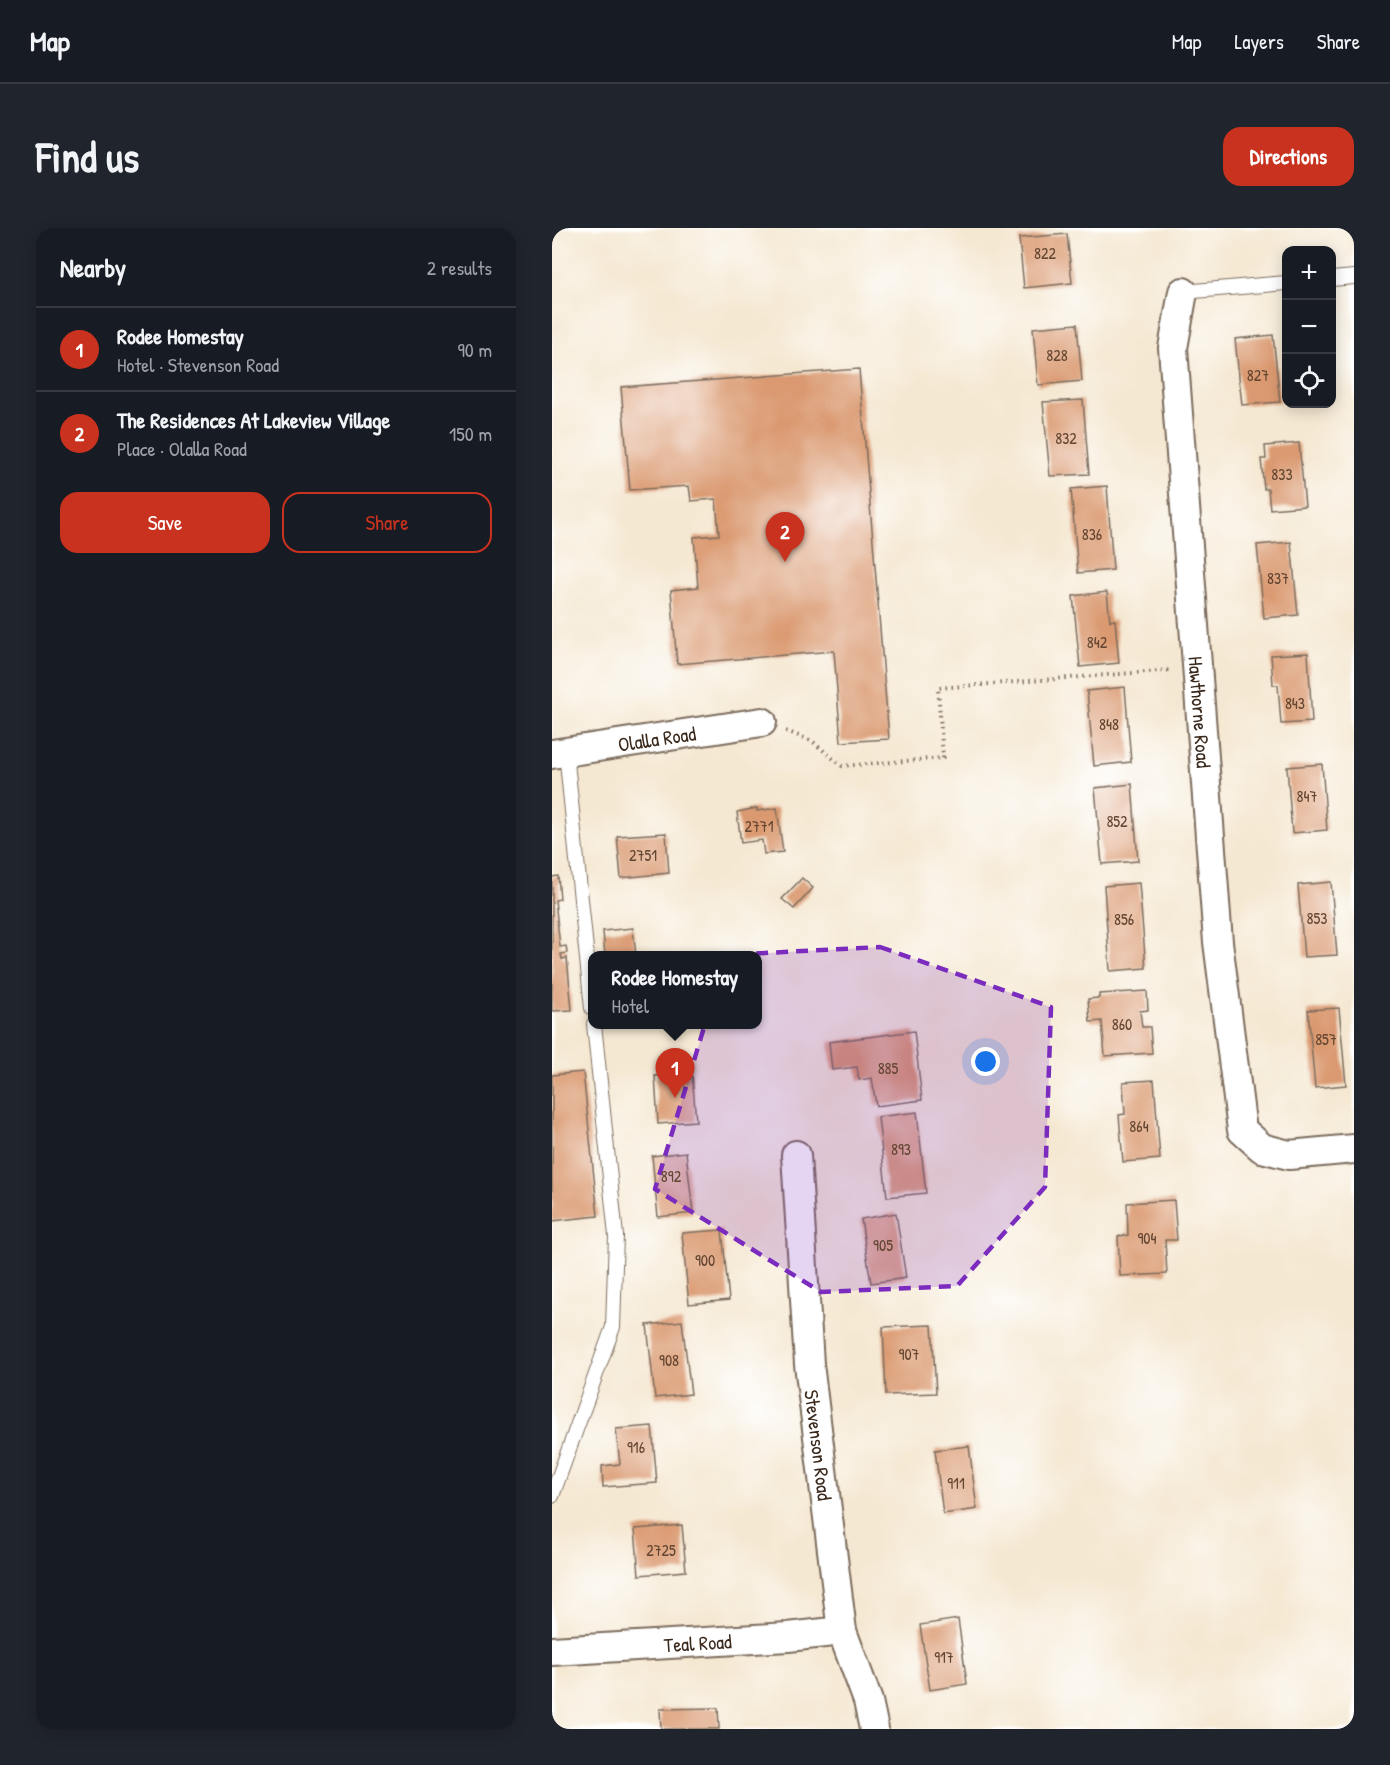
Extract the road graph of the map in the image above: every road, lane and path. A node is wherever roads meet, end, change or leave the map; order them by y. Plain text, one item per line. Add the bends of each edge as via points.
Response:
1 (1354, 277) edge
2 (1336, 279) edge
3 (1282, 283) edge
4 (1183, 292) joint
5 (1196, 669) junction
6 (762, 722) joint
7 (559, 753) edge
8 (588, 977) edge
9 (595, 1029) edge
10 (1354, 1149) edge
11 (796, 1155) dead end
12 (552, 1497) edge
13 (842, 1631) junction
14 (552, 1651) edge
15 (874, 1729) edge

1 - 2 lane
3 - 4 lane
4 - 5 street, Hawthorne Road via 1173,348
5 - 6 path via 938,688 943,758 842,766 812,741
5 - 10 street, Hawthorne Road via 1218,942 1242,1130 1262,1148 1289,1155
6 - 7 street, Olalla Road
7 - 8 lane
9 - 12 lane via 616,1236 613,1327
11 - 13 street, Stevenson Road via 809,1364
13 - 14 street, Teal Road via 788,1638
13 - 15 street, Stevenson Road

